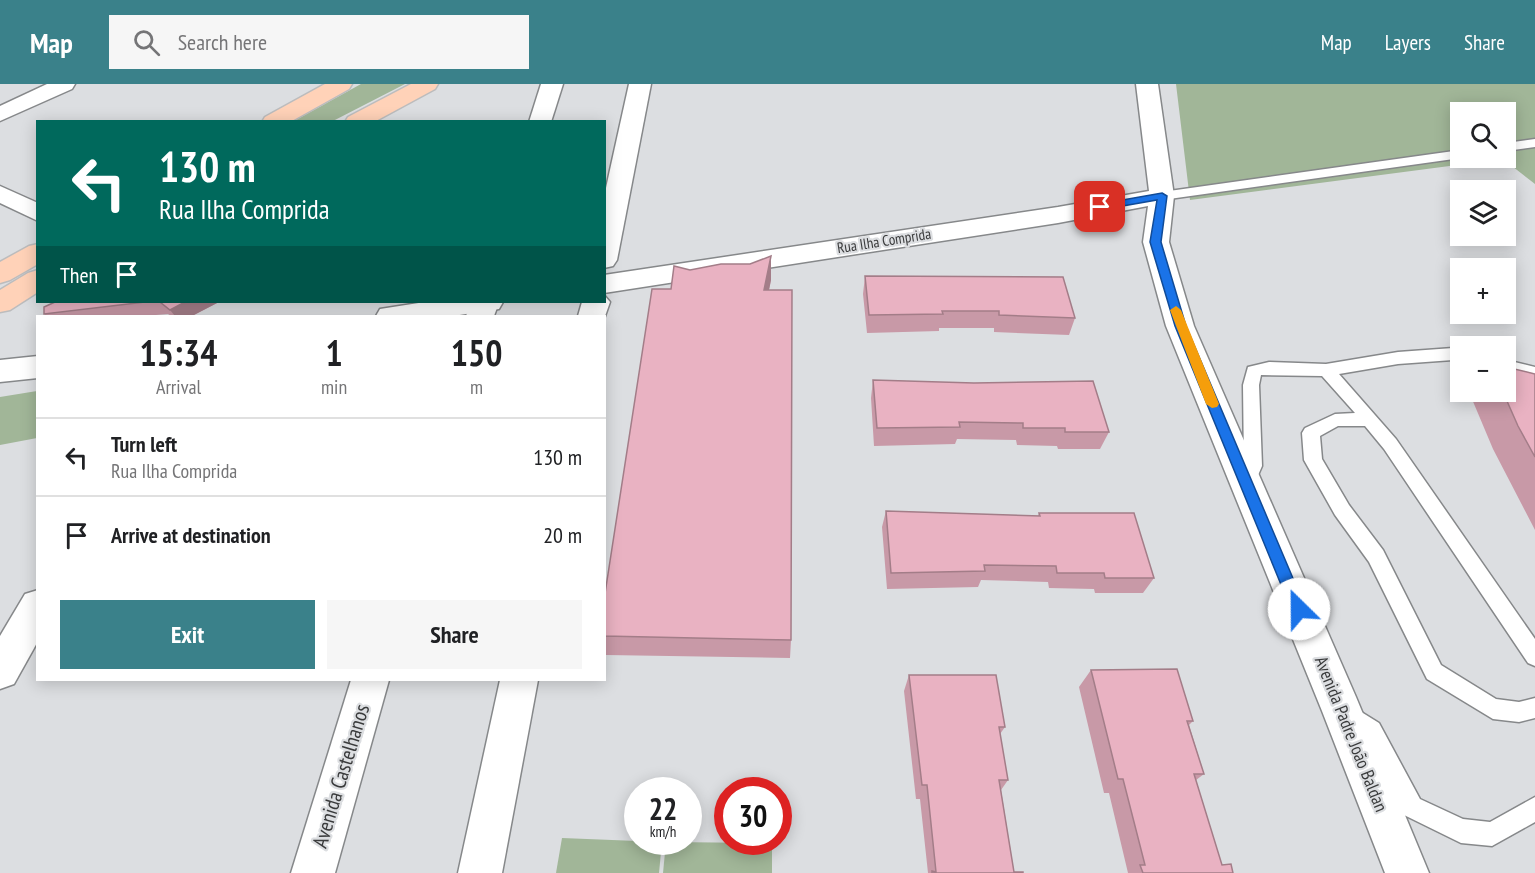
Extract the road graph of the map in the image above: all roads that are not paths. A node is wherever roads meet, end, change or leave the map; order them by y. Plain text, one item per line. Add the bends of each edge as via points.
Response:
1 (64, 84) edge
2 (340, 84) edge
3 (427, 84) edge
4 (552, 84) edge
5 (640, 84) edge
6 (1148, 84) edge
7 (0, 114) edge
8 (277, 120) edge
9 (360, 120) edge
10 (541, 120) edge
11 (1535, 143) edge
12 (1516, 146) edge
13 (1450, 156) edge
14 (0, 193) edge
15 (1162, 196) junction
16 (36, 212) edge
17 (606, 250) edge
18 (36, 253) edge
19 (0, 274) edge
20 (36, 280) edge
21 (606, 284) edge
22 (36, 287) edge
23 (479, 303) edge
24 (0, 304) edge
25 (397, 315) edge
26 (1450, 354) edge
27 (36, 367) edge
28 (1516, 368) edge
29 (1326, 370) junction
30 (0, 371) edge
31 (1535, 373) edge
32 (1370, 419) junction
33 (1246, 486) junction
34 (36, 609) edge
35 (1535, 656) edge
36 (0, 671) edge
37 (370, 681) edge
38 (519, 681) edge
39 (1535, 708) edge
40 (1342, 711) junction
41 (1535, 809) edge
42 (313, 873) edge
43 (480, 873) edge
44 (1407, 873) edge

1 - 7 street
2 - 8 main road
3 - 9 main road
4 - 10 street
5 - 17 street
6 - 15 street, Avenida Padre João Baldan
11 - 12 lane
13 - 15 lane
14 - 16 street
15 - 21 street, Rua Ilha Comprida
15 - 33 street, Avenida Padre João Baldan via 1156,242 1164,271 1180,326
18 - 19 main road
20 - 24 main road
22 - 24 main road
23 - 25 street
26 - 29 lane via 1398,357
27 - 30 street
28 - 31 lane
29 - 32 lane
29 - 33 lane via 1254,371 1253,466
32 - 35 lane
32 - 39 lane via 1335,420 1311,433 1313,460 1342,510 1376,556 1434,672 1493,709 1519,712
33 - 40 street, Avenida Padre João Baldan
34 - 36 street
37 - 42 street, Avenida Castelhanos
38 - 43 street
40 - 41 lane via 1371,731 1412,807 1461,831 1492,834
40 - 44 street, Avenida Padre João Baldan

